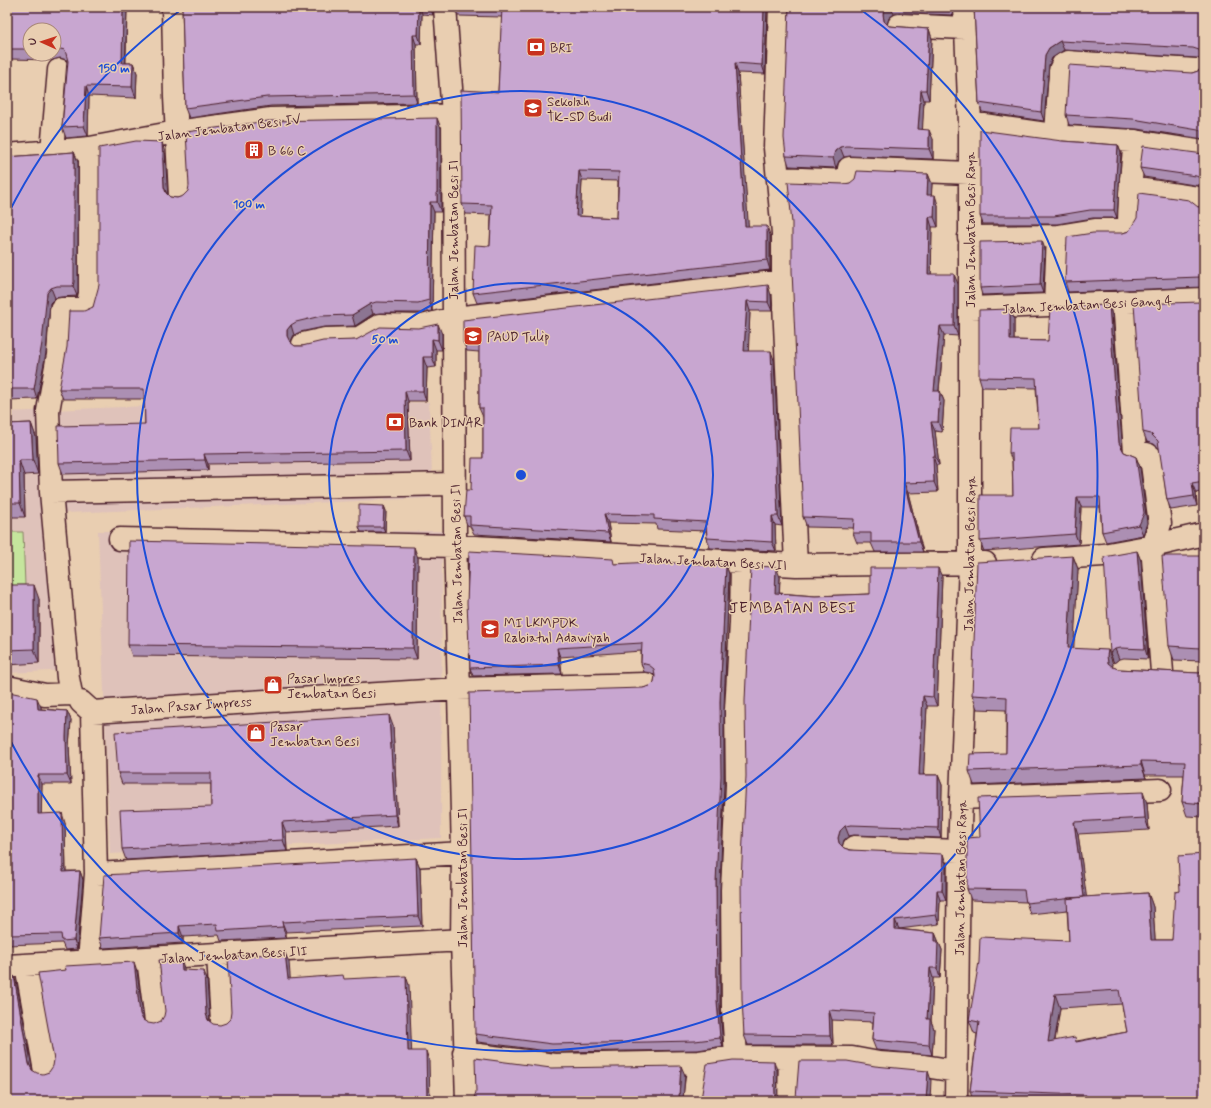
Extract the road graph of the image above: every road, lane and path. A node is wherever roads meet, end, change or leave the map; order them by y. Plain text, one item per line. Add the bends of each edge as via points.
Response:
1 (173, 7) edge
2 (445, 7) edge
3 (780, 7) edge
4 (965, 17) edge
5 (899, 25) edge
6 (59, 70) dead end
7 (1196, 70) edge
8 (453, 115) junction
9 (970, 123) junction
10 (176, 132) junction
11 (1056, 135) junction
12 (1135, 141) junction
13 (90, 148) junction
14 (52, 151) junction
15 (1204, 152) edge
16 (7, 155) edge
17 (969, 173) junction
18 (778, 178) junction
19 (1130, 188) junction
20 (180, 196) edge
21 (1204, 204) edge
22 (969, 236) junction
23 (1058, 236) junction
24 (783, 281) junction
25 (1204, 299) edge
26 (1124, 301) junction
27 (1055, 305) junction
28 (970, 308) junction
29 (454, 318) junction
30 (303, 344) edge
31 (454, 484) junction
32 (51, 492) junction
33 (1204, 534) edge
34 (120, 538) dead end
35 (456, 546) junction
36 (1152, 546) junction
37 (1025, 560) edge
38 (1002, 562) edge
39 (742, 564) junction
40 (970, 564) junction
41 (796, 566) junction
42 (1139, 671) edge
43 (646, 684) dead end
44 (7, 687) edge
45 (458, 689) junction
46 (71, 694) junction
47 (92, 712) junction
48 (1160, 790) dead end
49 (961, 798) junction
50 (854, 847) dead end
51 (960, 851) junction
52 (463, 853) junction
53 (96, 874) junction
54 (462, 940) junction
55 (218, 954) junction
56 (148, 958) junction
57 (89, 961) junction
58 (16, 966) edge
59 (156, 1022) edge
60 (222, 1022) dead end
61 (464, 1053) junction
62 (736, 1057) junction
63 (790, 1058) junction
64 (699, 1062) junction
65 (956, 1071) junction
66 (45, 1072) edge
67 (466, 1101) edge
68 (694, 1101) edge
69 (789, 1101) edge
70 (956, 1101) edge

1 - 10 street
2 - 8 street, Jalan Jembatan Besi II
3 - 18 street via 775,148
4 - 5 street
4 - 9 street, Jalan Jembatan Besi Raya
6 - 14 street
7 - 11 street via 1068,62 1063,64 1060,70
8 - 10 street, Jalan Jembatan Besi IV via 299,117
8 - 29 street, Jalan Jembatan Besi II
9 - 11 street
9 - 17 street, Jalan Jembatan Besi Raya
10 - 13 street, Jalan Jembatan Besi IV
10 - 20 street
11 - 12 street
12 - 15 street
12 - 19 street
13 - 14 street, Jalan Jembatan Besi IV
13 - 32 street via 90,293 87,309 62,309 58,355 48,411
14 - 16 street, Jalan Jembatan Besi IV
17 - 18 street via 848,168 848,181
17 - 22 street, Jalan Jembatan Besi Raya
18 - 24 street via 783,233
19 - 21 street via 1198,198
19 - 23 street via 1126,230 1095,230
22 - 23 street
22 - 28 street, Jalan Jembatan Besi Raya
23 - 27 street
24 - 29 street
24 - 41 street
25 - 26 street, Jalan Jembatan Besi Gang 4
26 - 27 street, Jalan Jembatan Besi Gang 4
26 - 36 street via 1135,452 1151,457 1160,524
27 - 28 street, Jalan Jembatan Besi Gang 4
28 - 40 street, Jalan Jembatan Besi Raya
29 - 30 street via 422,326 380,325 359,338 325,339
29 - 31 street, Jalan Jembatan Besi II
31 - 32 street
31 - 35 street, Jalan Jembatan Besi II
32 - 46 street
33 - 36 street
34 - 35 street
35 - 39 street, Jalan Jembatan Besi VII
35 - 45 street, Jalan Jembatan Besi II
36 - 37 street via 1103,555
36 - 42 street via 1172,673
38 - 40 street, Jalan Jembatan Besi VII
39 - 41 street, Jalan Jembatan Besi VII
39 - 62 street via 732,890
40 - 41 street, Jalan Jembatan Besi VII
40 - 49 street, Jalan Jembatan Besi Raya
43 - 45 street, Jalan Pasar Impress
44 - 46 street via 46,695
45 - 47 street, Jalan Pasar Impress
45 - 52 street, Jalan Jembatan Besi II
46 - 47 street
47 - 53 street
48 - 49 street
49 - 51 street, Jalan Jembatan Besi Raya
50 - 51 street
51 - 65 street, Jalan Jembatan Besi Raya
52 - 53 street
52 - 54 street, Jalan Jembatan Besi II
53 - 57 street
54 - 55 street, Jalan Jembatan Besi III
54 - 61 street, Jalan Jembatan Besi II
55 - 56 street, Jalan Jembatan Besi III
55 - 60 street
56 - 57 street, Jalan Jembatan Besi III
56 - 59 street
57 - 58 street, Jalan Jembatan Besi III
58 - 66 street
61 - 64 street via 554,1064
61 - 67 street, Jalan Jembatan Besi II
62 - 63 street
62 - 64 street
63 - 65 street via 852,1058
63 - 69 street
64 - 68 street
65 - 70 street, Jalan Jembatan Besi Raya

